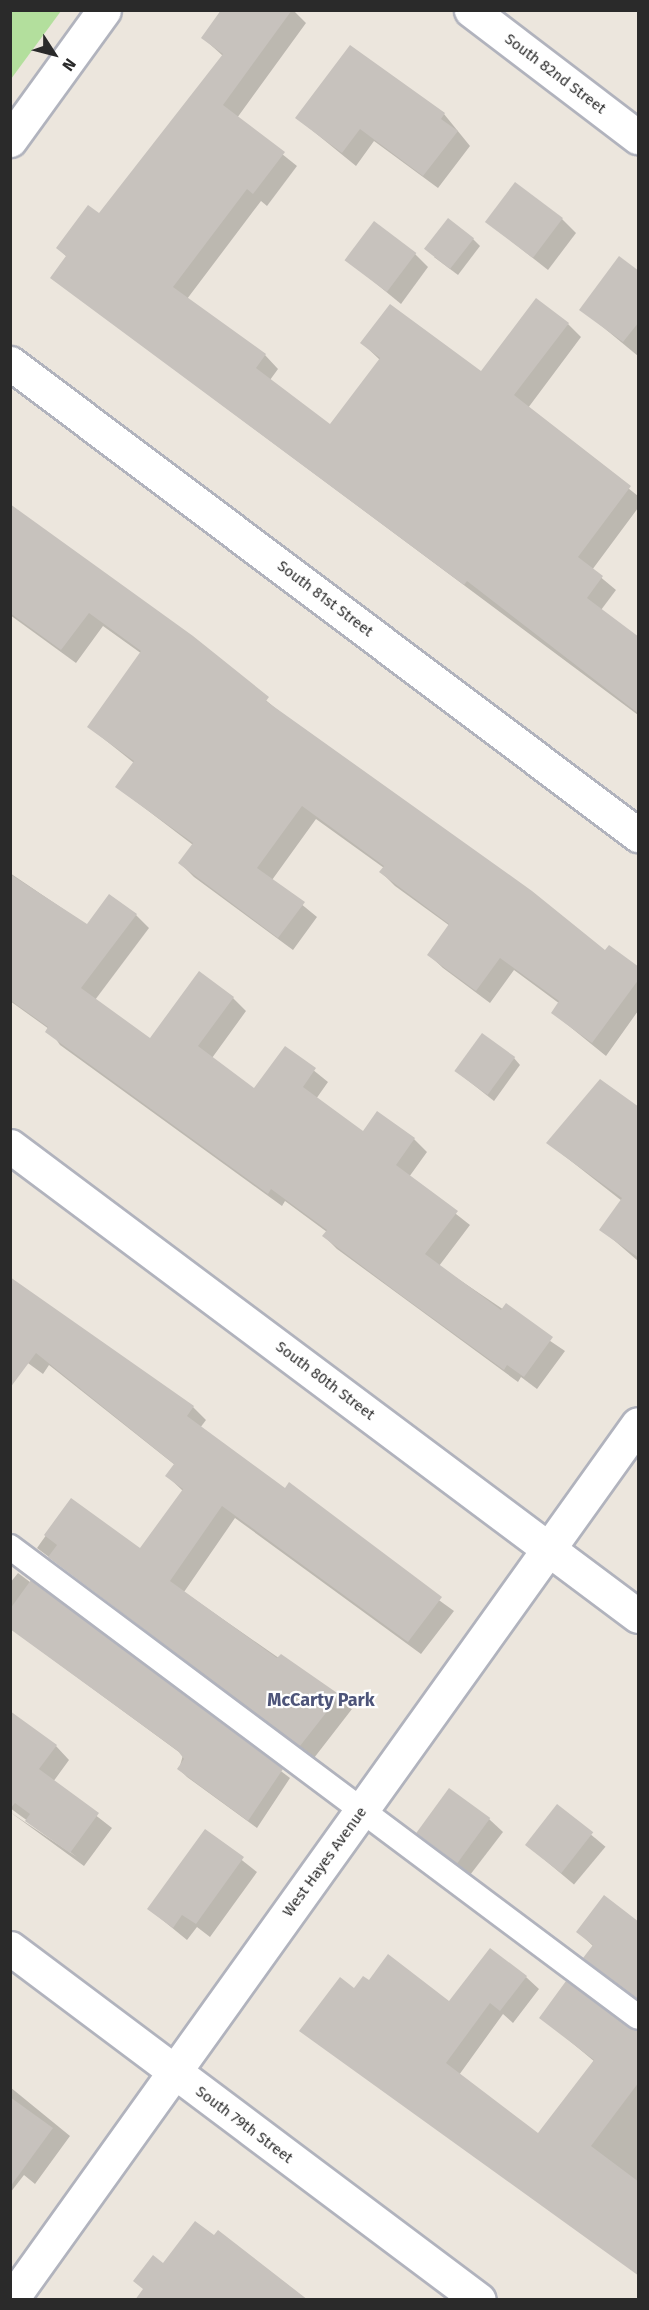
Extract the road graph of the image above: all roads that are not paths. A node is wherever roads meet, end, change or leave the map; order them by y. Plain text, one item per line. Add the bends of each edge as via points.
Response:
1 (104, 10) edge
2 (471, 10) edge
3 (639, 137) edge
4 (10, 140) edge
5 (10, 363) edge
6 (639, 834) edge
7 (10, 1146) edge
8 (639, 1424) edge
9 (10, 1547) edge
10 (550, 1550) junction
11 (639, 1616) edge
12 (362, 1810) junction
13 (10, 1948) edge
14 (639, 2017) edge
15 (174, 2072) junction
16 (11, 2300) edge
17 (479, 2300) edge

1 - 4 street
2 - 3 street, South 82nd Street
5 - 6 street, South 81st Street
7 - 10 street, South 80th Street
8 - 10 street, West Hayes Avenue
9 - 12 lane
10 - 11 street, South 80th Street
10 - 12 street, West Hayes Avenue
12 - 14 lane
12 - 15 street, West Hayes Avenue
13 - 15 street, South 79th Street
15 - 16 street, West Hayes Avenue
15 - 17 street, South 79th Street

